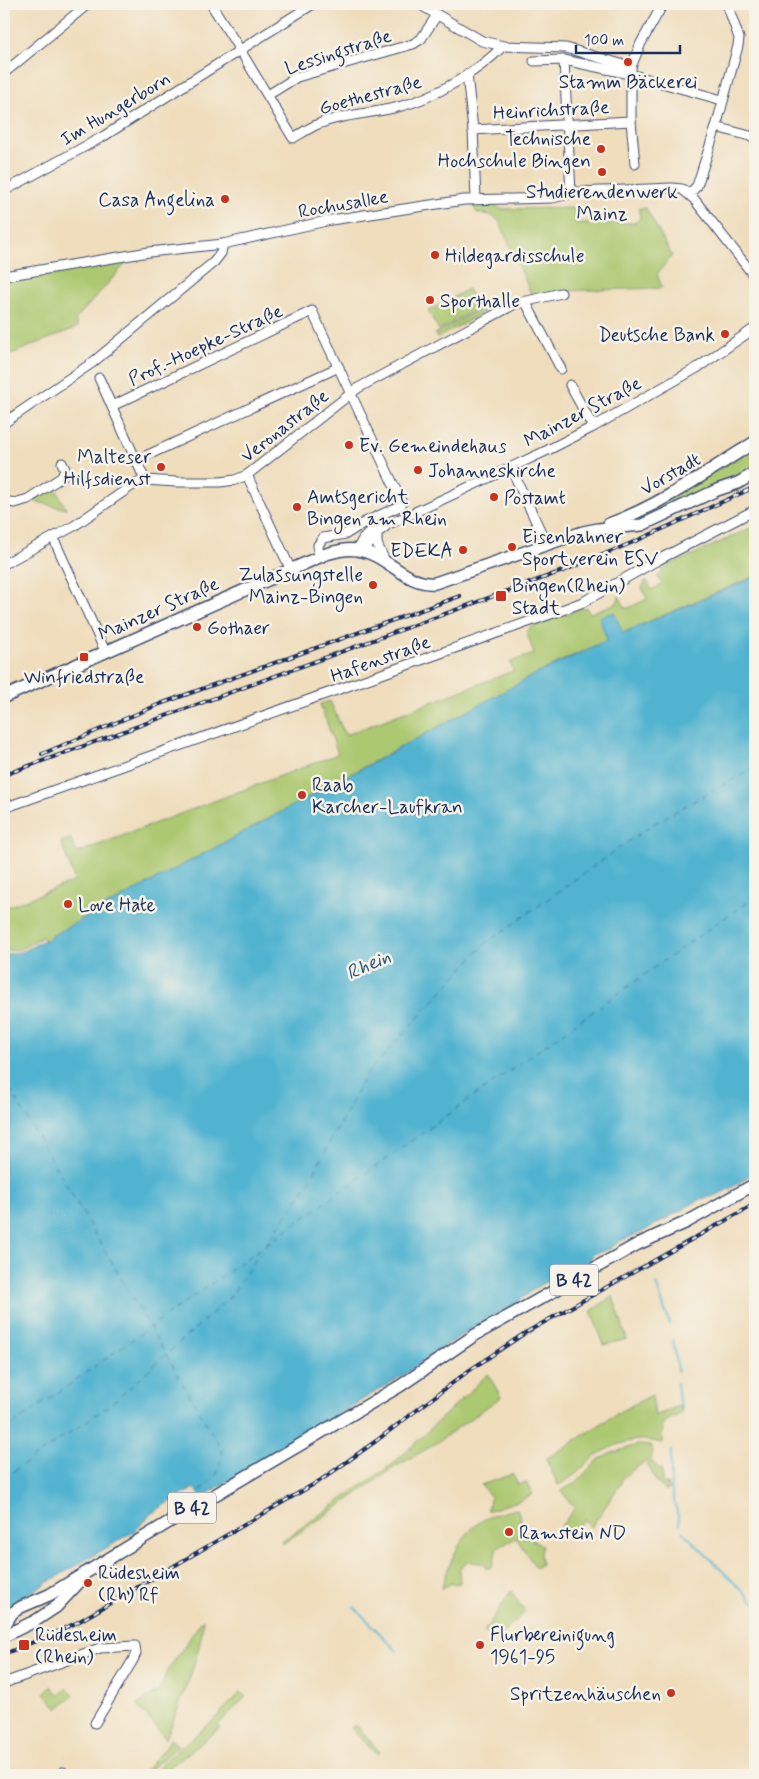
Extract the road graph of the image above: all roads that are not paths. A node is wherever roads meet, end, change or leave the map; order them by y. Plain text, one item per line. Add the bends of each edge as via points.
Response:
1 (88, 4) edge
2 (211, 4) edge
3 (314, 4) edge
4 (419, 4) edge
5 (662, 4) edge
6 (727, 4) edge
7 (437, 15) junction
8 (503, 46) junction
9 (240, 50) junction
10 (564, 60) junction
11 (534, 61) dead end
12 (631, 70) junction
13 (4, 73) edge
14 (467, 74) junction
15 (268, 95) junction
16 (722, 100) junction
17 (631, 121) junction
18 (568, 124) junction
19 (716, 128) junction
20 (473, 130) junction
21 (755, 140) edge
22 (635, 164) dead end
23 (4, 191) edge
24 (571, 193) junction
25 (689, 194) junction
26 (476, 199) junction
27 (223, 244) junction
28 (4, 276) edge
29 (755, 277) edge
30 (562, 293) dead end
31 (524, 301) junction
32 (755, 328) edge
33 (338, 367) junction
34 (561, 369) dead end
35 (98, 378) dead end
36 (570, 385) dead end
37 (351, 392) junction
38 (112, 406) junction
39 (4, 423) edge
40 (592, 427) junction
41 (755, 442) edge
42 (742, 450) junction
43 (755, 450) edge
44 (137, 460) junction
45 (62, 463) dead end
46 (511, 468) junction
47 (755, 473) edge
48 (247, 475) junction
49 (145, 480) junction
50 (4, 501) edge
51 (755, 510) edge
52 (635, 514) junction
53 (391, 524) junction
54 (642, 525) junction
55 (598, 528) junction
56 (378, 533) junction
57 (56, 544) dead end
58 (548, 545) junction
59 (360, 550) junction
60 (318, 556) junction
61 (385, 562) junction
62 (4, 564) edge
63 (290, 568) junction
64 (105, 651) junction
65 (4, 696) edge
66 (4, 808) edge
67 (755, 1184) edge
68 (94, 1566) junction
69 (4, 1626) edge
70 (4, 1636) edge
71 (4, 1683) edge
72 (95, 1723) dead end

1 - 13 street
2 - 9 street
3 - 9 street, Im Hungerborn
4 - 7 street
5 - 12 street
6 - 16 street via 739,38
7 - 8 street via 482,41
7 - 15 street, Lessingstraße via 421,39 413,44 297,77
8 - 12 street via 566,48
8 - 14 street, Goethestraße
9 - 15 street
9 - 23 street, Im Hungerborn via 104,136
10 - 11 street
10 - 12 street
10 - 18 street
12 - 16 street
12 - 17 street
14 - 15 street, Goethestraße via 426,98 317,124 293,138
14 - 20 street
16 - 19 street
17 - 18 street, Heinrichstraße
17 - 22 street
18 - 20 street, Heinrichstraße
18 - 24 street
19 - 21 street
19 - 25 street via 697,186
20 - 26 street
24 - 25 street, Rochusallee via 672,188
24 - 26 street, Rochusallee via 552,198
25 - 29 street
26 - 27 street, Rochusallee via 331,220
27 - 28 street, Rochusallee via 149,252
27 - 39 street via 214,262 92,363
30 - 31 street, Veronastraße
31 - 34 street
31 - 37 street, Veronastraße
32 - 40 street, Mainzer Straße via 697,368
33 - 37 street
33 - 38 street, Prof.-Hoepke-Straße via 312,310
33 - 44 street
35 - 38 street
36 - 40 street
37 - 48 street, Veronastraße
37 - 60 street via 402,503 346,534 323,538 318,545
38 - 44 street
40 - 46 street, Mainzer Straße
41 - 42 main road, Vorstadt
42 - 43 main road
42 - 52 main road, Vorstadt
44 - 49 street
45 - 50 street via 65,469 62,477 28,499
46 - 53 street, Mainzer Straße
46 - 58 street
47 - 54 main road, Vorstadt
48 - 49 street, Veronastraße via 220,482
48 - 63 street
49 - 62 street via 74,526
51 - 66 street, Hafenstraße via 583,602
52 - 54 main road via 634,520
52 - 55 main road, Vorstadt
53 - 56 street, Mainzer Straße
53 - 59 street, Mainzer Straße via 372,530 363,539
54 - 55 main road, Vorstadt
55 - 58 main road, Vorstadt
56 - 59 street, Mainzer Straße
56 - 61 street via 377,544
57 - 64 street
58 - 61 main road, Vorstadt via 427,584
59 - 60 main road, Mainzer Straße via 342,550
59 - 61 main road, Vorstadt
60 - 63 main road, Mainzer Straße
63 - 64 main road, Mainzer Straße
64 - 65 main road, Mainzer Straße
67 - 68 main road, B 42 via 481,1331 407,1382
68 - 69 main road, B 42 via 16,1610
68 - 70 main road, B 42 via 56,1607
71 - 72 street via 100,1648 135,1646 133,1660

